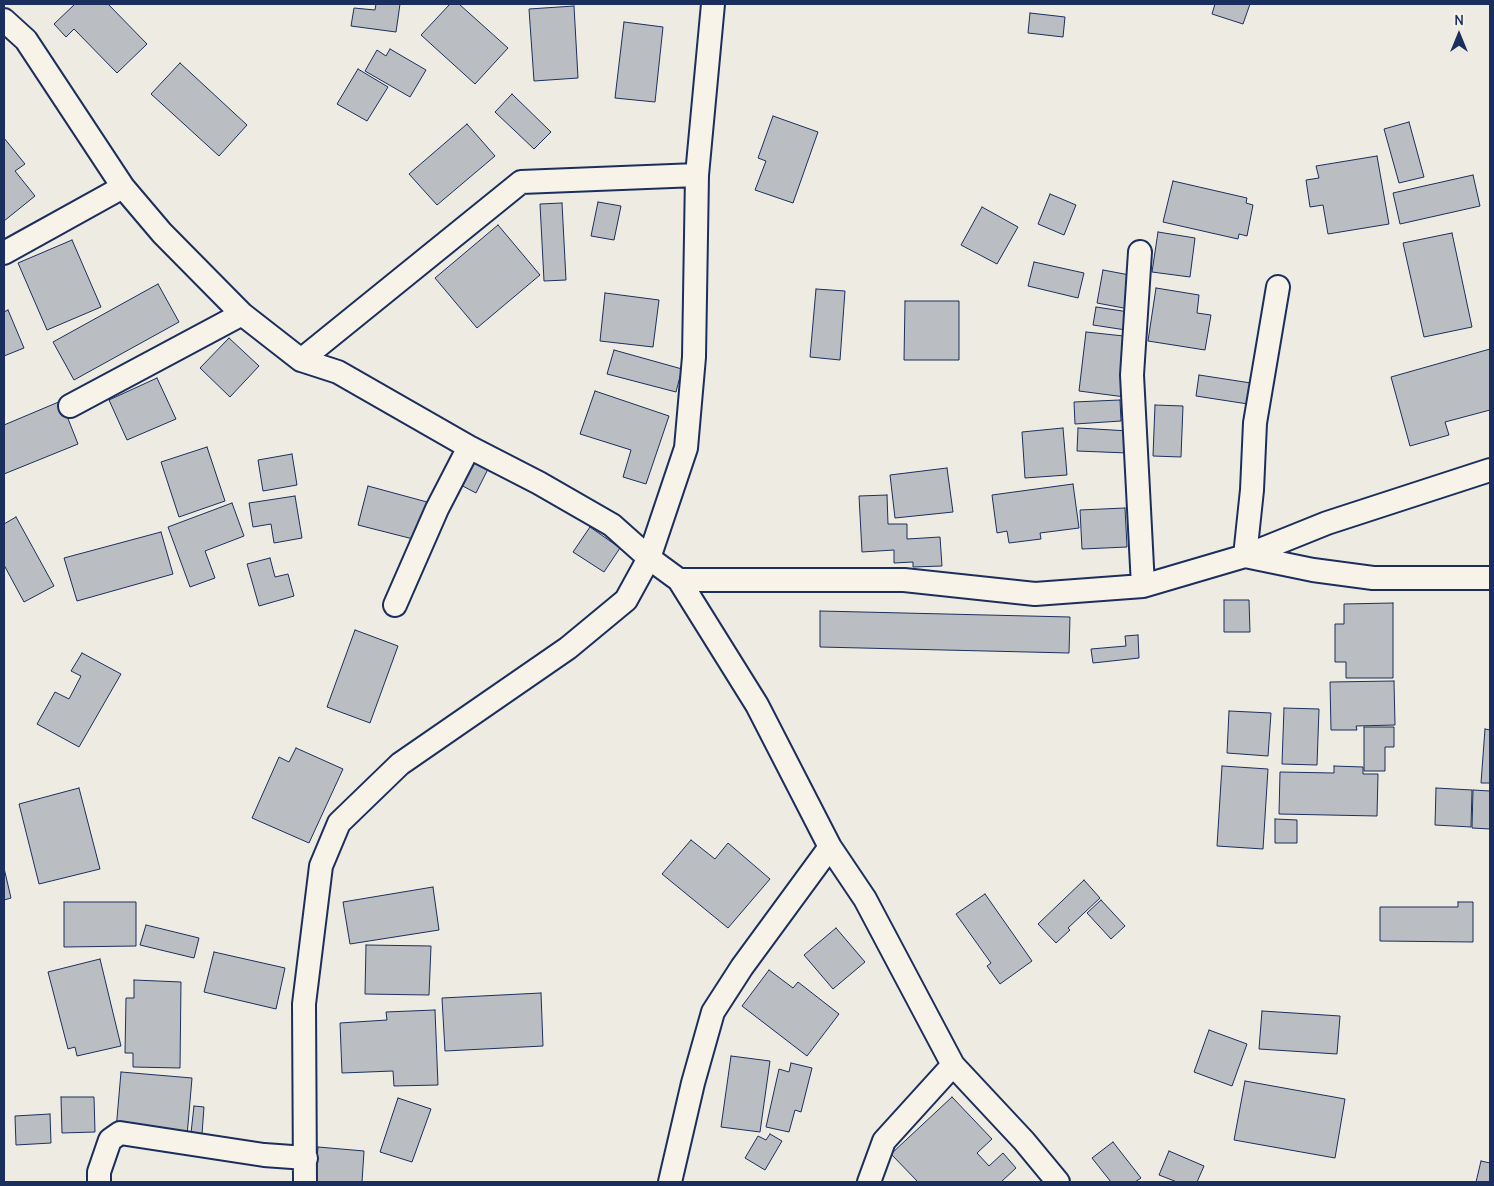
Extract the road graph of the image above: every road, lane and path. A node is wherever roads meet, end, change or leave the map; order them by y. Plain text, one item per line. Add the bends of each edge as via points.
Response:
1 (713, 4) edge
2 (4, 20) edge
3 (697, 175) junction
4 (123, 186) junction
5 (1140, 252) dead end
6 (4, 253) edge
7 (1278, 287) dead end
8 (242, 314) junction
9 (301, 360) junction
10 (70, 406) dead end
11 (469, 446) junction
12 (1490, 470) edge
13 (1245, 556) junction
14 (649, 558) junction
15 (1490, 578) edge
16 (679, 580) junction
17 (1143, 586) junction
18 (396, 605) dead end
19 (830, 847) junction
20 (953, 1065) junction
21 (306, 1158) junction
22 (99, 1182) edge
23 (306, 1182) edge
24 (670, 1182) edge
25 (869, 1182) edge
26 (1058, 1182) edge

1 - 3 street
2 - 4 street via 26,40
3 - 9 street via 521,182
3 - 14 street via 694,357 686,448
4 - 6 street
4 - 8 street via 162,233
5 - 17 street via 1132,375
7 - 13 street via 1255,423
8 - 9 street
8 - 10 street
9 - 11 street via 338,372
11 - 14 street via 612,525
11 - 18 street via 437,509
12 - 13 street via 1327,523
13 - 15 street via 1373,578
13 - 17 street
14 - 16 street
14 - 21 street via 626,600 568,648 400,764 339,823 321,866 304,1004
16 - 17 street via 904,580 1034,594
16 - 19 street via 758,705
19 - 20 street via 865,899
19 - 24 street via 713,1012
20 - 25 street via 884,1141
20 - 26 street
21 - 22 street via 264,1155 120,1133 110,1140 99,1172
21 - 23 street

